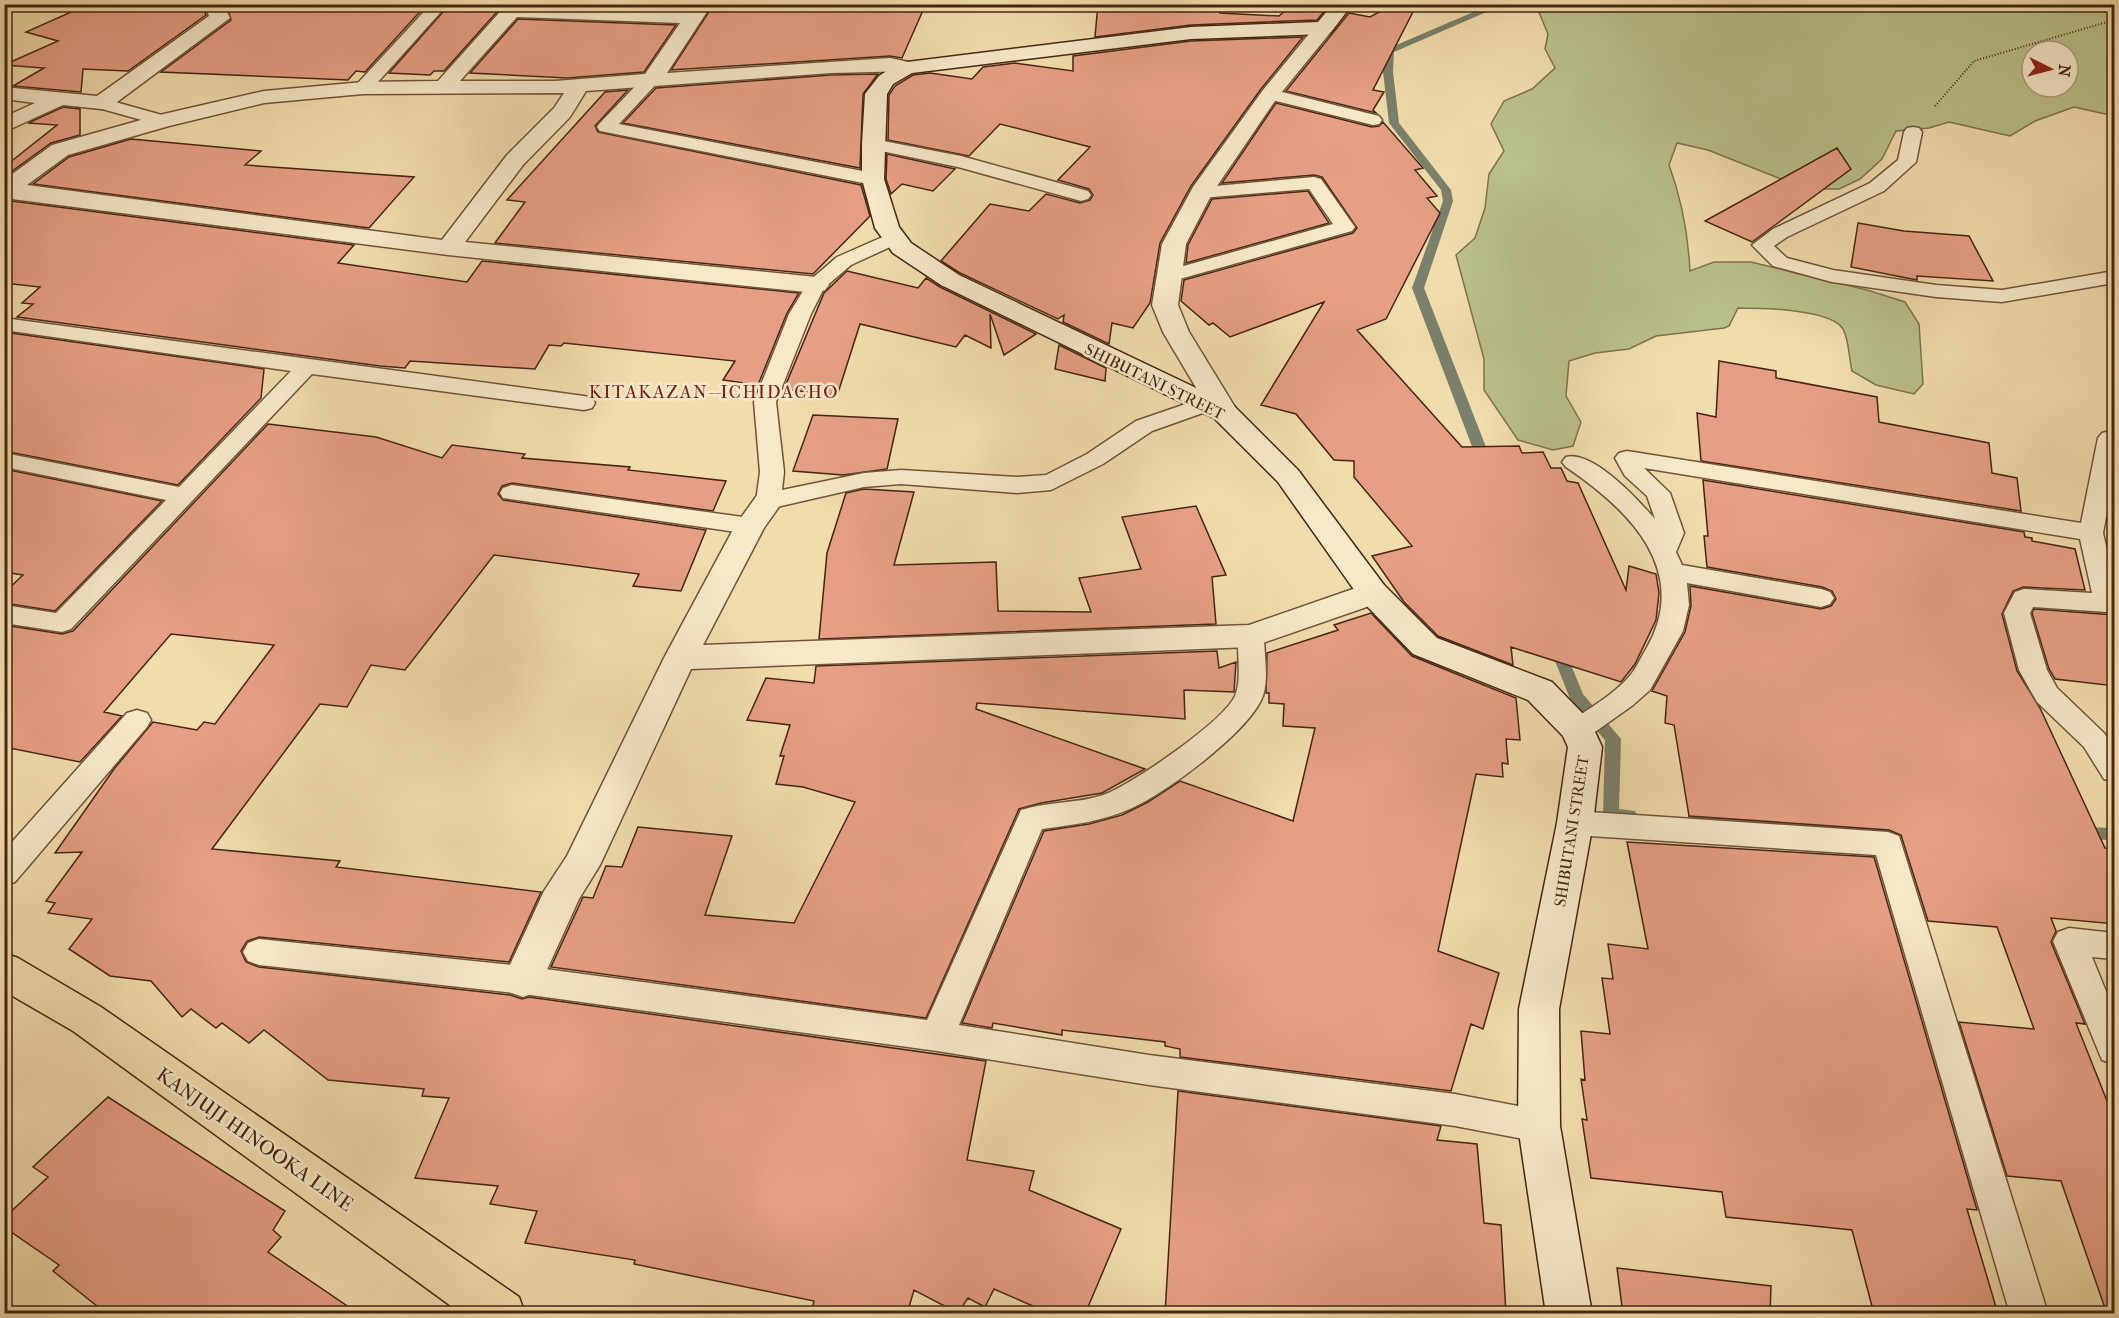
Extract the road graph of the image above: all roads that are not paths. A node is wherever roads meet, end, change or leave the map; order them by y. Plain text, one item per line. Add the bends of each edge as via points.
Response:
1 (213, 4) edge
2 (440, 4) edge
3 (1337, 4) edge
4 (515, 8) edge
5 (699, 11) edge
6 (1324, 28) junction
7 (906, 67) junction
8 (652, 79) junction
9 (579, 86) junction
10 (363, 88) junction
11 (443, 88) junction
12 (4, 93) edge
13 (1270, 94) junction
14 (61, 98) junction
15 (101, 103) junction
16 (1372, 120) dead end
17 (163, 121) junction
18 (4, 126) edge
19 (1913, 132) road end
20 (873, 144) junction
21 (873, 179) junction
22 (5, 190) edge
23 (1201, 192) junction
24 (1081, 195) dead end
25 (894, 238) junction
26 (448, 248) junction
27 (1168, 276) junction
28 (2115, 277) edge
29 (816, 285) junction
30 (4, 324) edge
31 (307, 367) junction
32 (584, 403) dead end
33 (1215, 408) junction
34 (2115, 439) edge
35 (4, 460) edge
36 (1574, 462) dead end
37 (512, 493) dead end
38 (182, 495) junction
39 (759, 514) junction
40 (2091, 533) junction
41 (1669, 562) junction
42 (1373, 593) junction
43 (1821, 598) dead end
44 (4, 614) edge
45 (1251, 636) junction
46 (680, 658) junction
47 (137, 720) dead end
48 (1578, 730) junction
49 (2115, 771) edge
50 (1575, 823) junction
51 (4, 873) edge
52 (2115, 946) edge
53 (259, 952) dead end
54 (4, 970) edge
55 (523, 980) junction
56 (937, 1036) junction
57 (2115, 1049) edge
58 (1539, 1126) junction
59 (492, 1311) edge
60 (1569, 1314) edge
61 (2029, 1314) edge

1 - 15 street via 220,18
2 - 10 lane
3 - 6 street via 1338,10
4 - 5 street
4 - 11 street
5 - 8 street
6 - 7 street via 1191,33
6 - 13 street
7 - 8 street via 890,64
7 - 20 street, SHIBUTANI STREET via 886,80 876,94
8 - 9 street
8 - 21 lane via 606,127
9 - 11 street
9 - 26 street via 562,112 515,160
10 - 11 street
10 - 17 street via 264,97
12 - 14 street
13 - 16 lane
13 - 23 street
14 - 15 street
14 - 18 street
15 - 17 lane
17 - 22 street via 60,150
19 - 28 lane via 1907,162 1877,187 1762,245 1780,262 1832,276 1936,291 2002,296
20 - 21 street, SHIBUTANI STREET
20 - 24 lane via 961,162
21 - 25 street, SHIBUTANI STREET via 887,228
22 - 26 street
23 - 27 street via 1174,244
23 - 27 lane via 1314,183 1344,227
25 - 29 lane via 844,261
25 - 33 street, SHIBUTANI STREET via 902,248 950,280
26 - 29 street
27 - 33 street via 1165,305
29 - 39 lane via 800,314 765,402 772,472
30 - 31 lane
31 - 32 lane
31 - 38 lane
33 - 39 lane via 1144,426 1095,459 1050,482 1017,485 901,477 864,480
33 - 42 street, SHIBUTANI STREET via 1288,476
34 - 40 lane via 2110,438
35 - 38 lane
36 - 41 lane via 1601,478 1634,509
37 - 39 lane
38 - 44 lane via 62,623
39 - 46 street
40 - 41 lane via 1628,458 1633,471 1658,493 1672,533
40 - 49 lane via 2108,603 2024,598 2017,613 2033,670 2047,695 2094,740
41 - 43 lane
41 - 48 lane via 1676,599 1670,630 1637,685
42 - 45 street
42 - 48 street, SHIBUTANI STREET via 1425,646 1540,691
45 - 46 street
45 - 56 lane via 1249,697 1203,746 1122,800 1073,814 1032,818
46 - 55 street via 581,865 563,891
47 - 51 lane
48 - 50 street, SHIBUTANI STREET via 1585,747
50 - 58 street, SHIBUTANI STREET via 1539,1009
50 - 61 lane via 1888,844
52 - 57 lane via 2069,941
53 - 55 lane
54 - 59 main road, KANJUJI HINOOKA LINE via 87,1019
55 - 56 lane
56 - 58 lane via 1149,1070 1455,1110
58 - 60 street, SHIBUTANI STREET

